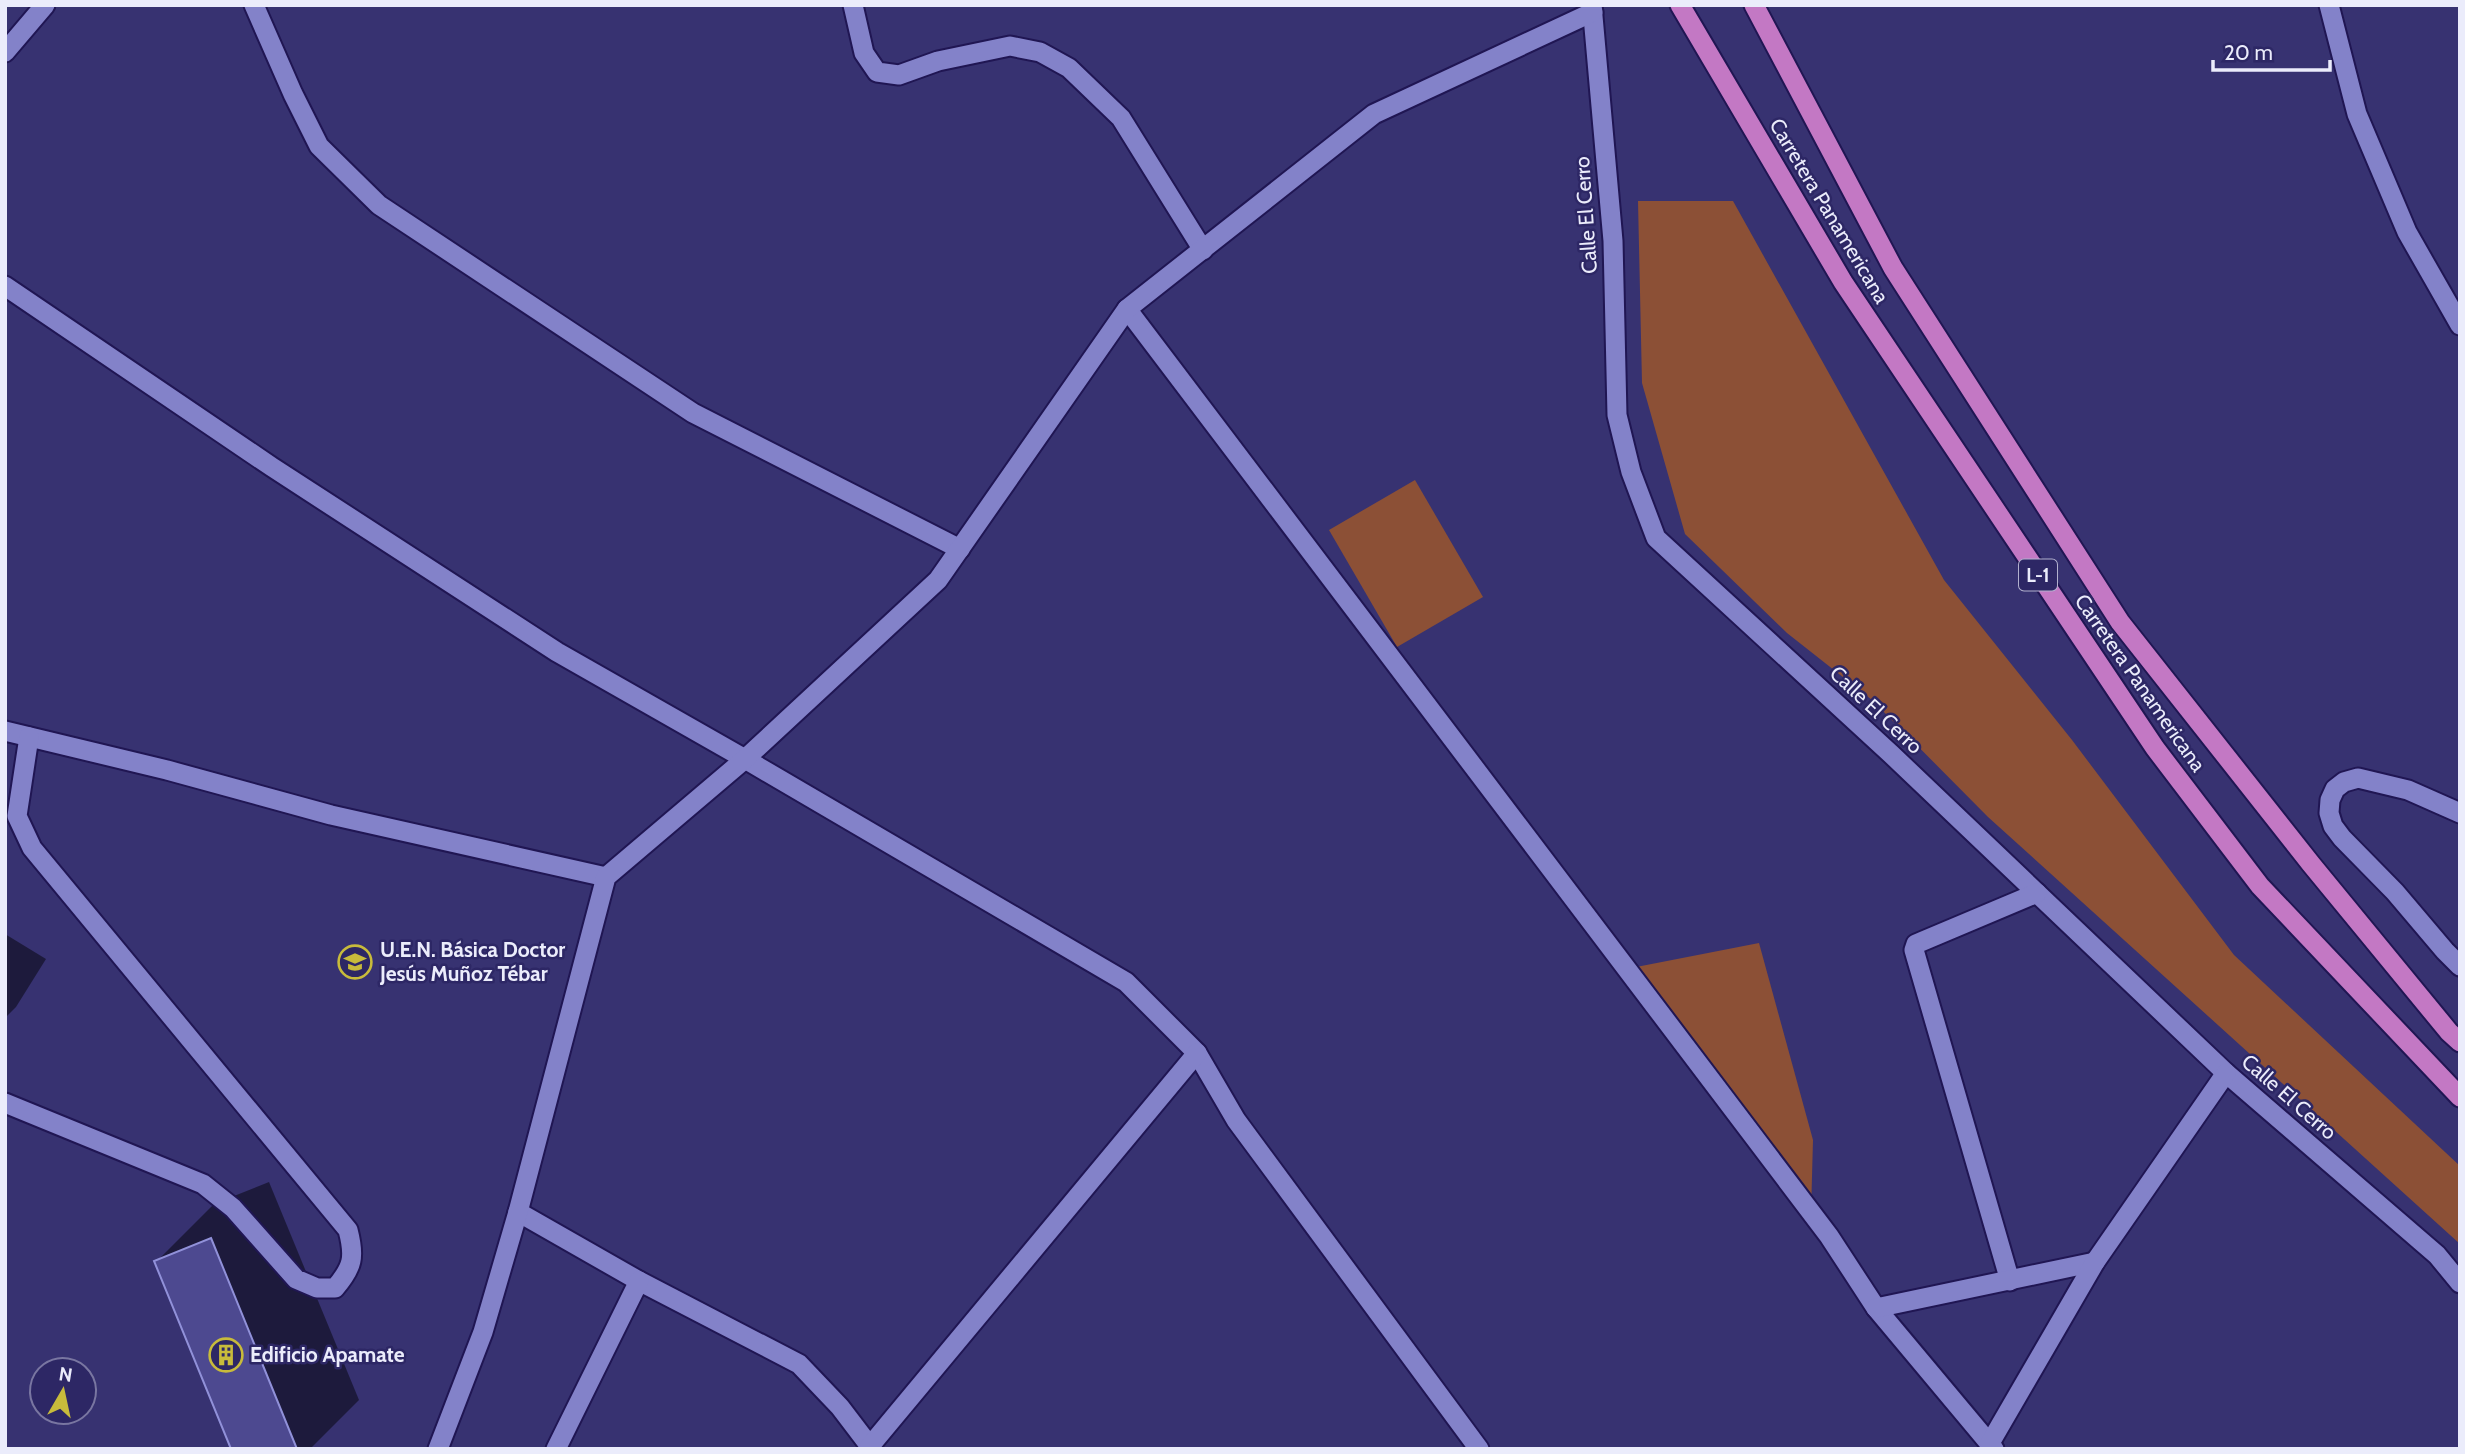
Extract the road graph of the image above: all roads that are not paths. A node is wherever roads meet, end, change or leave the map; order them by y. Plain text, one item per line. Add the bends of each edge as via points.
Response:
1 (45, 5) edge
2 (254, 5) edge
3 (853, 5) edge
4 (1680, 5) edge
5 (1754, 5) edge
6 (2329, 5) edge
7 (1592, 8) edge
8 (5, 52) edge
9 (1203, 250) junction
10 (5, 286) edge
11 (1127, 309) junction
12 (2460, 325) edge
13 (960, 549) junction
14 (5, 731) edge
15 (29, 737) junction
16 (745, 758) junction
17 (2460, 813) edge
18 (606, 877) junction
19 (2037, 892) junction
20 (2460, 966) edge
21 (2460, 1042) edge
22 (1197, 1053) junction
23 (2226, 1073) junction
24 (2460, 1097) edge
25 (5, 1103) edge
26 (518, 1212) junction
27 (2095, 1262) junction
28 (639, 1281) junction
29 (2010, 1281) junction
30 (2460, 1283) edge
31 (1876, 1308) junction
32 (1992, 1446) edge
33 (871, 1448) edge
34 (438, 1449) edge
35 (556, 1449) edge
36 (1479, 1449) edge

1 - 8 street
2 - 13 street via 319,146 379,205 693,413
3 - 9 street via 864,53 877,72 899,75 938,61 1010,46 1040,52 1069,68 1121,118
4 - 24 main road, Carretera Panamericana / L-1 via 1843,282 2155,748 2260,886
5 - 21 main road, Carretera Panamericana / L-1 via 1893,268 2120,622 2311,864
6 - 12 street via 2357,114 2407,232
7 - 9 street via 1374,114
7 - 19 street, Calle El Cerro via 1613,241 1617,415 1631,472 1656,538
9 - 11 street
10 - 16 street via 557,652
11 - 13 street
11 - 31 street via 1829,1236
13 - 16 street via 937,580
14 - 15 street
15 - 18 street via 331,815
15 - 25 street via 17,816 32,848 348,1230 352,1246 349,1272 335,1288 317,1288 296,1279 233,1208 203,1184
16 - 18 street
16 - 22 street via 1126,982
17 - 20 street via 2408,790 2358,779 2335,789 2329,813 2342,838
18 - 26 street
19 - 23 street, Calle El Cerro
19 - 29 street via 1923,940 1914,950
22 - 33 street
22 - 36 street via 1236,1120
23 - 27 street
23 - 30 street, Calle El Cerro via 2437,1255
26 - 28 street
26 - 34 street via 483,1332
27 - 29 street
27 - 32 street
28 - 33 street via 799,1364
28 - 35 street
29 - 31 street
31 - 32 street

